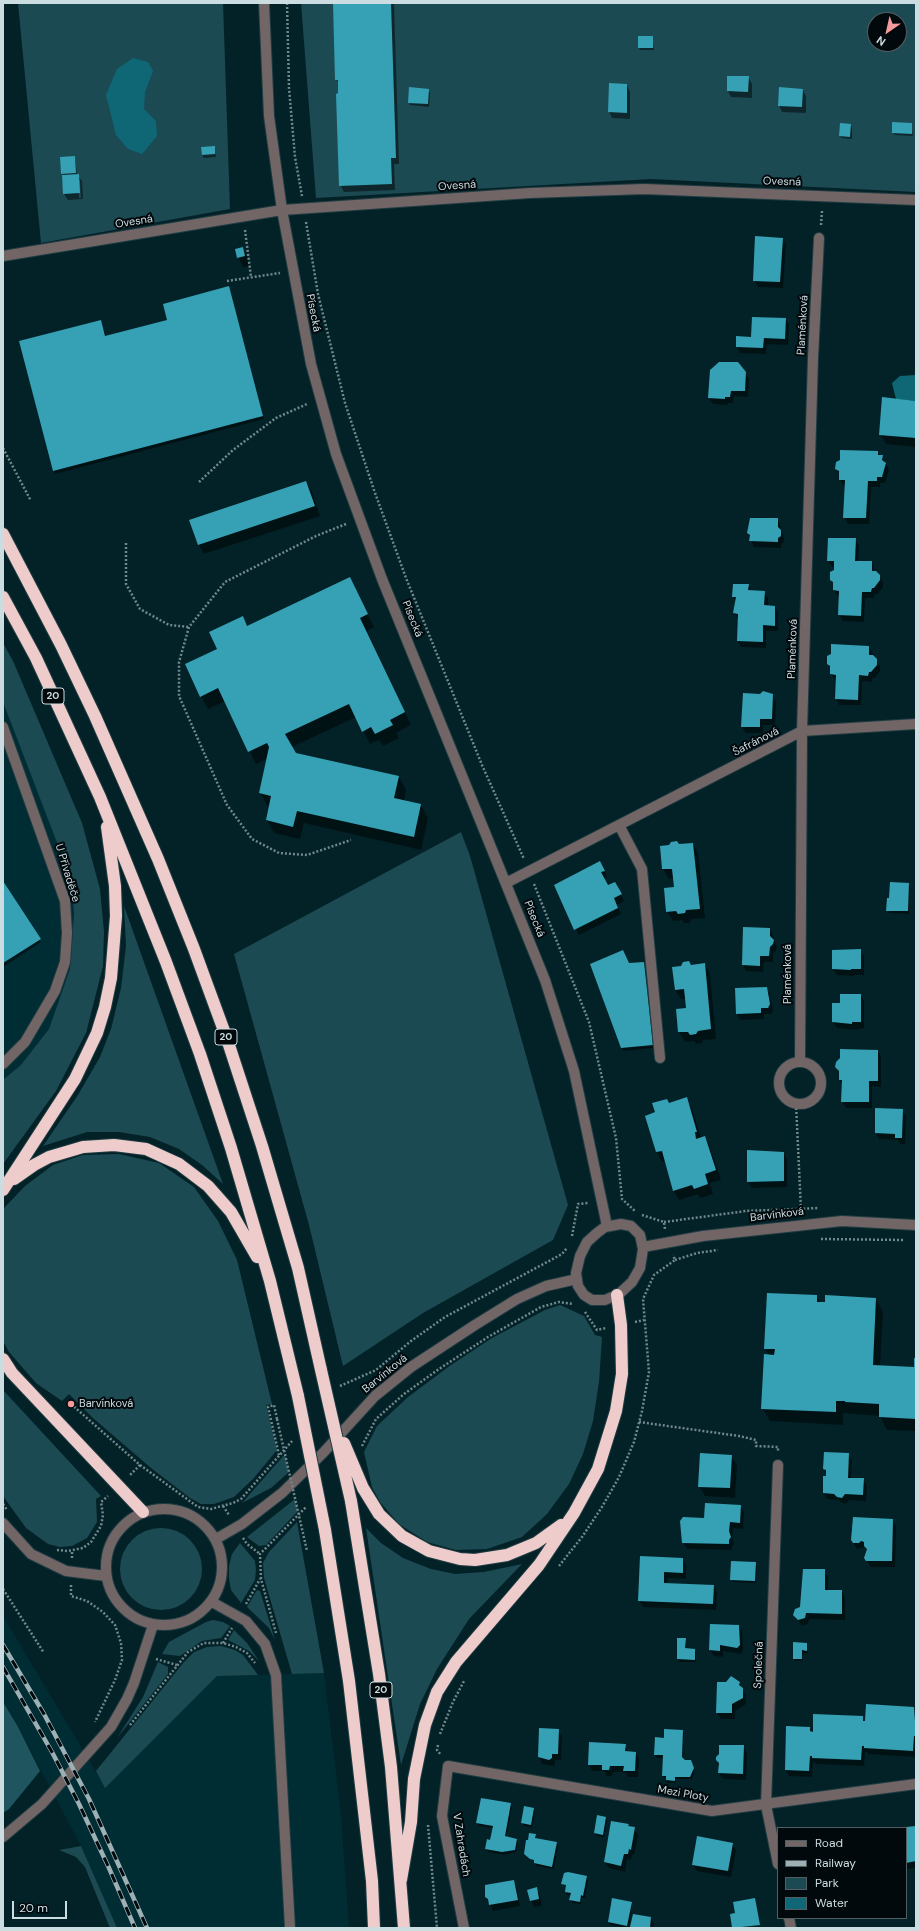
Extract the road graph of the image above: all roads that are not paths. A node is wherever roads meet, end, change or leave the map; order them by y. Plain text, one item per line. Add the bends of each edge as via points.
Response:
1 (264, 3) edge
2 (916, 200) edge
3 (282, 210) junction
4 (819, 238) road end
5 (3, 256) edge
6 (3, 534) edge
7 (3, 597) edge
8 (916, 724) edge
9 (3, 727) edge
10 (802, 732) junction
11 (100, 796) junction
12 (619, 825) junction
13 (506, 883) junction
14 (660, 1058) dead end
15 (800, 1062) junction
16 (3, 1064) edge
17 (4, 1188) edge
18 (916, 1225) edge
19 (607, 1226) junction
20 (643, 1247) junction
21 (577, 1279) junction
22 (270, 1281) junction
23 (617, 1295) junction
24 (3, 1359) edge
25 (332, 1416) junction
26 (778, 1465) road end
27 (143, 1512) junction
28 (574, 1513) junction
29 (3, 1523) edge
30 (216, 1539) junction
31 (106, 1576) junction
32 (212, 1602) junction
33 (153, 1625) junction
34 (448, 1766) joint
35 (916, 1784) edge
36 (766, 1805) junction
37 (3, 1838) edge
38 (777, 1859) edge
39 (401, 1880) junction
40 (290, 1928) edge
41 (374, 1928) edge
42 (404, 1928) edge
43 (464, 1928) edge

1 - 3 street, Písecká via 269,116
2 - 3 street, Ovesná via 644,189 530,193
3 - 5 street, Ovesná
3 - 13 street, Písecká via 311,364 336,454 382,579
4 - 10 street, Plaménková
6 - 25 highway, 20, bridge via 95,716 158,859 194,949 262,1146 298,1268
7 - 11 highway, 20 via 36,658
8 - 10 street, Šafránová
9 - 16 street, U Přivaděče via 65,901 67,933 65,962 55,991 25,1042
10 - 12 street, Šafránová
10 - 15 street, Plaménková
11 - 17 highway via 112,856 116,916 111,978 105,1007 97,1033 75,1079
11 - 22 highway, 20 via 200,1054
12 - 13 street, Šafránová
12 - 14 street via 642,869
13 - 19 street, Písecká via 545,980 574,1071
15 - 15 street via 787,1066 779,1078 784,1097 796,1104 810,1102 820,1092 821,1085 818,1071 807,1063
17 - 22 highway via 34,1165 66,1151 99,1145 146,1149 179,1164 220,1198 240,1226
18 - 20 street, Barvínková via 842,1221 801,1224 703,1236
19 - 20 street via 631,1226 640,1236
19 - 21 street via 593,1236 584,1248 577,1265
20 - 23 street via 642,1261 637,1274 628,1287
21 - 23 street via 581,1291 590,1299 603,1300
21 - 30 street, Barvínková via 546,1286 516,1299 411,1367 375,1396 282,1493 242,1524
22 - 41 highway, 20, bridge via 298,1396 325,1530 350,1689 372,1881
23 - 28 highway via 621,1325 622,1374 616,1411 598,1469
24 - 27 highway via 12,1373
25 - 28 highway, bridge via 363,1488 380,1514 402,1536 430,1551 460,1559 491,1558 522,1550 550,1534
25 - 39 highway, 20, bridge via 351,1501 379,1674 391,1767
26 - 36 street, Společná
27 - 30 street via 160,1508 192,1515 206,1526
27 - 31 street via 126,1522 113,1537 106,1556
28 - 39 highway via 539,1564 456,1662 437,1692 425,1725 414,1779 411,1822
29 - 31 street via 31,1554 66,1571
30 - 32 street via 222,1555 223,1571 220,1587
31 - 33 street via 111,1593 122,1608 136,1619
32 - 33 street via 200,1614 186,1622 170,1626
32 - 40 street via 246,1621 265,1644 276,1675
33 - 37 street via 134,1683 111,1726 42,1804
34 - 36 street, Mezi Ploty via 712,1812
34 - 43 street, V Zahradách via 442,1816
35 - 36 street, Mezi Ploty
36 - 38 street, Společná
39 - 42 highway, 20

